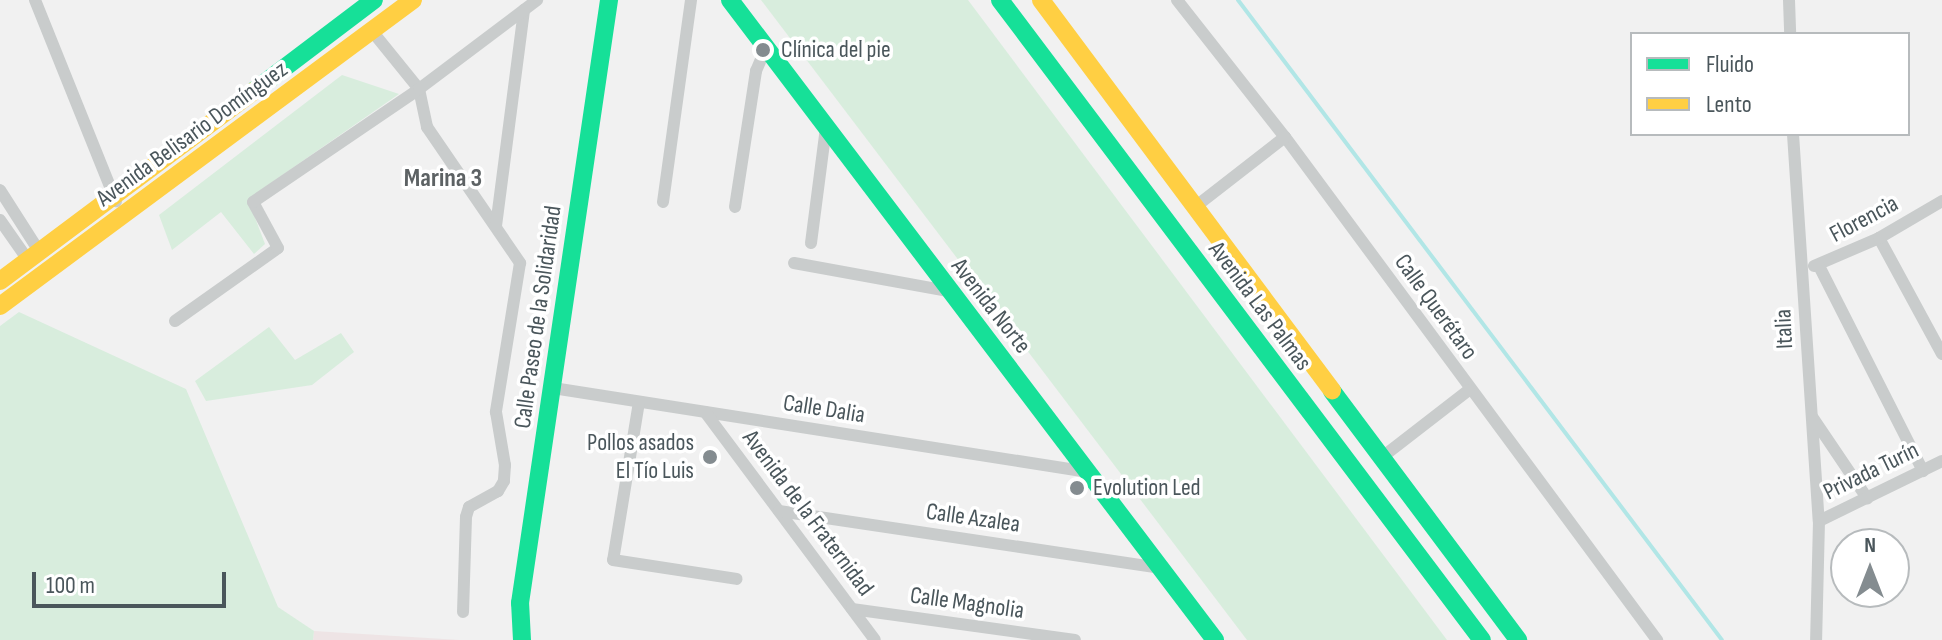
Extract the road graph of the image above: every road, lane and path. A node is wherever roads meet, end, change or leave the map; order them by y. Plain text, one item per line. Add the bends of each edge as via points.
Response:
1 (35, 0) edge
2 (374, 0) edge
3 (413, 0) edge
4 (537, 0) edge
5 (609, 0) edge
6 (691, 0) edge
7 (730, 0) edge
8 (1000, 0) edge
9 (1041, 0) edge
10 (1177, 0) edge
11 (1789, 0) edge
12 (524, 10) junction
13 (372, 31) junction
14 (1790, 32) edge
15 (766, 48) junction
16 (419, 89) junction
17 (826, 127) junction
18 (1793, 136) edge
19 (1285, 137) junction
20 (0, 190) edge
21 (114, 196) junction
22 (1942, 201) edge
23 (663, 202) dead end
24 (735, 207) dead end
25 (1195, 207) junction
26 (122, 216) junction
27 (0, 220) edge
28 (496, 226) junction
29 (1879, 238) junction
30 (811, 243) dead end
31 (34, 256) junction
32 (794, 263) dead end
33 (1819, 266) junction
34 (1803, 267) junction
35 (0, 281) edge
36 (948, 291) junction
37 (0, 306) edge
38 (175, 321) dead end
39 (1942, 354) edge
40 (553, 388) junction
41 (1469, 390) junction
42 (639, 402) junction
43 (705, 412) junction
44 (1811, 416) junction
45 (1381, 458) junction
46 (1942, 461) edge
47 (1923, 471) junction
48 (1088, 472) junction
49 (1867, 498) junction
50 (779, 511) junction
51 (1819, 521) junction
52 (1160, 568) junction
53 (737, 579) dead end
54 (852, 609) junction
55 (463, 612) dead end
56 (522, 640) edge
57 (875, 640) edge
58 (1075, 640) edge
59 (1215, 640) edge
60 (1482, 640) edge
61 (1518, 640) edge
62 (1657, 640) edge
63 (1816, 640) edge

1 - 21 street
2 - 21 street, Avenida Belisario Domínguez
3 - 13 street, Avenida Belisario Domínguez
4 - 12 street
5 - 40 street, Calle Paseo de la Solidaridad
6 - 23 street
7 - 15 street, Avenida Norte
8 - 60 street, Avenida Las Palmas
9 - 25 street, Avenida Las Palmas
10 - 19 street, Calle Querétaro
11 - 14 street
12 - 16 street
12 - 28 street
13 - 16 street
13 - 26 street, Avenida Belisario Domínguez
15 - 17 street, Avenida Norte
15 - 24 street via 756,71
16 - 28 street via 427,127
16 - 38 street via 253,202 278,248
17 - 30 street
17 - 36 street, Avenida Norte
18 - 34 street, Italia
19 - 25 street
19 - 41 street, Calle Querétaro
20 - 31 street
21 - 26 street
21 - 31 street, Avenida Belisario Domínguez
22 - 29 street, Florencia
25 - 45 street, Avenida Las Palmas
26 - 37 street, Avenida Belisario Domínguez
27 - 31 street
28 - 55 street via 520,263 496,412 504,481 498,491 469,507
29 - 33 street, Florencia
29 - 39 street
31 - 35 street, Avenida Belisario Domínguez
32 - 36 street
33 - 34 street, Florencia
33 - 47 street
34 - 44 street, Italia
36 - 48 street, Avenida Norte
40 - 42 street, Calle Dalia
40 - 56 street, Calle Paseo de la Solidaridad via 520,603
41 - 45 street
41 - 62 street, Calle Querétaro
42 - 43 street, Calle Dalia
42 - 53 street via 613,560
43 - 48 street, Calle Dalia
43 - 50 street, Avenida de la Fraternidad
44 - 49 street
44 - 51 street, Italia
45 - 61 street, Avenida Las Palmas
46 - 47 street, Privada Turín
47 - 49 street, Privada Turín
48 - 52 street, Avenida Norte
49 - 51 street, Privada Turín
50 - 52 street, Calle Azalea
50 - 54 street, Avenida de la Fraternidad
51 - 63 street, Italia
52 - 59 street, Avenida Norte
54 - 57 street, Avenida de la Fraternidad
54 - 58 street, Calle Magnolia

